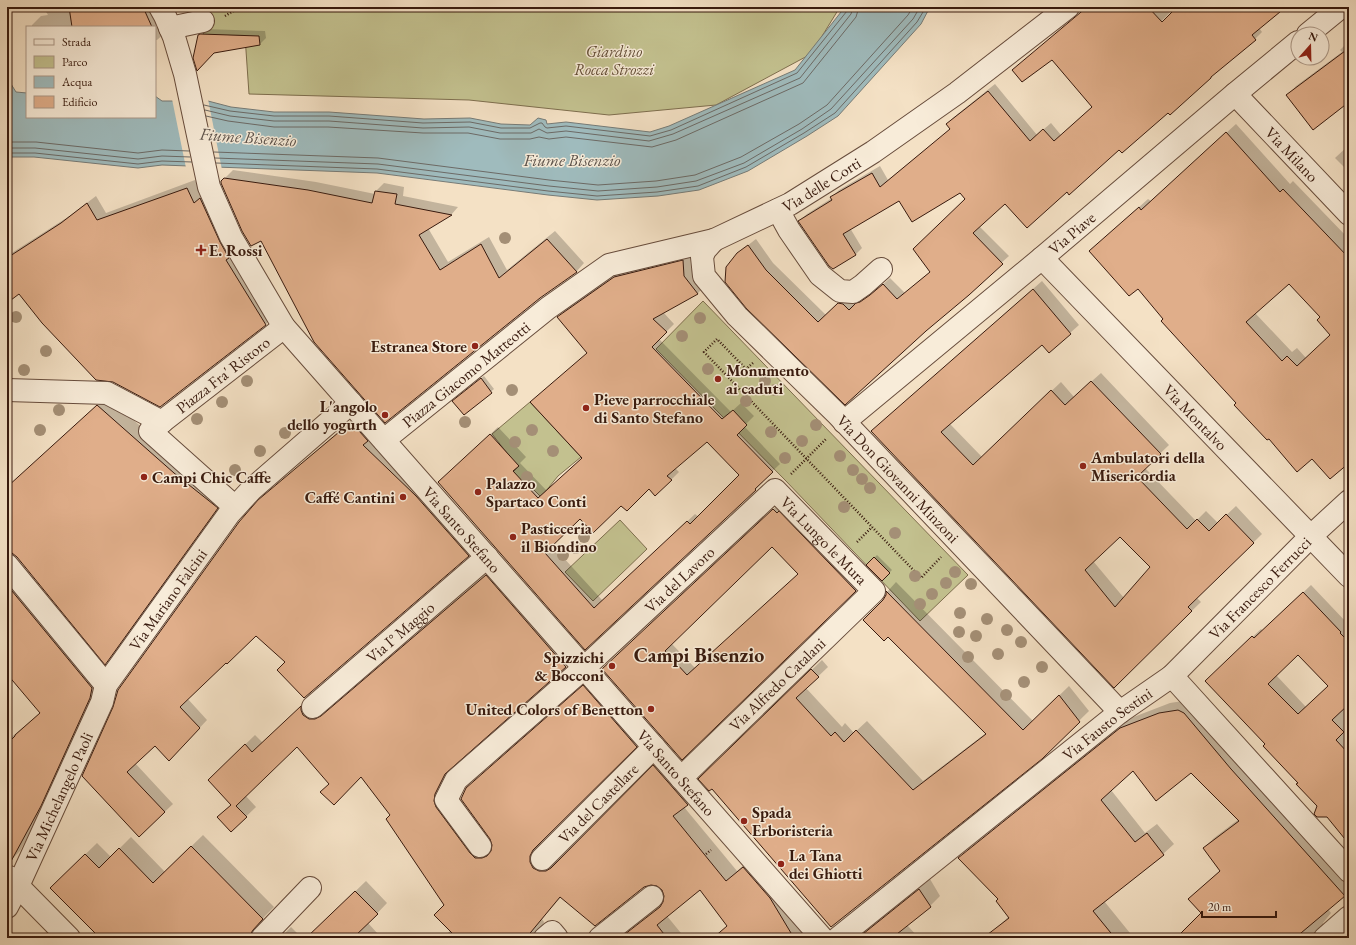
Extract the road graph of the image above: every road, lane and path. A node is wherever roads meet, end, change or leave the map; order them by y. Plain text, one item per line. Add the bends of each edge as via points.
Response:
1 (160, 7) edge
2 (1068, 7) edge
3 (1341, 7) edge
4 (203, 21) dead end
5 (1318, 26) edge
6 (170, 28) junction
7 (1290, 49) edge
8 (1235, 94) junction
9 (778, 210) junction
10 (1349, 214) edge
11 (714, 240) junction
12 (1042, 258) junction
13 (881, 269) dead end
14 (548, 308) joint
15 (284, 327) junction
16 (755, 362) dead end
17 (7, 390) edge
18 (351, 403) junction
19 (162, 422) junction
20 (844, 422) junction
21 (384, 440) junction
22 (807, 458) junction
23 (781, 484) junction
24 (1349, 501) edge
25 (232, 510) junction
26 (1311, 536) junction
27 (946, 552) dead end
28 (487, 557) junction
29 (7, 565) edge
30 (1349, 576) edge
31 (874, 591) joint
32 (584, 668) junction
33 (1172, 676) junction
34 (106, 685) junction
35 (313, 707) dead end
36 (1120, 712) junction
37 (654, 747) junction
38 (681, 778) junction
39 (480, 846) dead end
40 (711, 850) dead end
41 (706, 854) dead end
42 (542, 859) dead end
43 (1349, 871) edge
44 (13, 880) edge
45 (310, 888) dead end
46 (652, 897) dead end
47 (7, 907) edge
48 (1349, 918) edge
49 (69, 938) edge
50 (262, 938) edge
51 (545, 938) edge
52 (557, 938) edge
53 (600, 938) edge
54 (822, 938) edge
55 (838, 938) edge
56 (1325, 938) edge

1 - 6 street, Via Santo Stefano
2 - 9 street, Via delle Corti via 957,93 867,156
3 - 5 street
4 - 6 street
6 - 15 street, Via Santo Stefano via 185,74 209,187 231,237
7 - 8 street, Via Piave
8 - 10 street, Via Milano
8 - 12 street, Via Piave
9 - 11 street, Via delle Corti
9 - 13 street via 820,275 840,291 853,292
11 - 14 street, Via delle Corti via 609,265
11 - 20 street, Via Don Giovanni Minzoni via 702,257 704,276 737,316
12 - 20 street, Via Piave
12 - 26 street, Via Montalvo
14 - 21 street, Piazza Giacomo Matteotti
15 - 18 street, Via Santo Stefano
15 - 19 street, Piazza Fra' Ristoro
16 - 22 path via 746,369 717,339 704,352
17 - 19 street, Piazza Fra' Ristoro via 107,393
18 - 21 street, Via Santo Stefano
18 - 25 street via 251,490
19 - 25 street, Piazza Fra' Ristoro via 150,431
20 - 22 path
20 - 36 street, Via Don Giovanni Minzoni
21 - 28 street, Via Santo Stefano
22 - 23 path
22 - 27 path via 921,578
23 - 31 street, Via Lungo le Mura
23 - 32 street, Via del Lavoro
24 - 26 street, Via Francesco Ferrucci
25 - 34 street, Via Mariano Falcini
26 - 30 street, Via Montalvo
26 - 33 street, Via Francesco Ferrucci
28 - 32 street, Via Santo Stefano
28 - 35 street, Via I° Maggio
29 - 34 street
31 - 38 street, Via Alfredo Catalani
32 - 37 street, Via Santo Stefano
32 - 39 street, Via del Lavoro via 456,780 446,800
33 - 36 street, Via Fausto Sestini
33 - 43 street
34 - 44 street, Via Michelangelo Paoli via 102,702
36 - 55 street, Via Fausto Sestini
37 - 38 street, Via Santo Stefano
37 - 42 street, Via del Castellare
38 - 54 street, Via Santo Stefano
40 - 41 path
44 - 47 street, Via Michelangelo Paoli
44 - 49 street
45 - 50 street
46 - 53 street
48 - 56 street
51 - 52 street via 552,932

